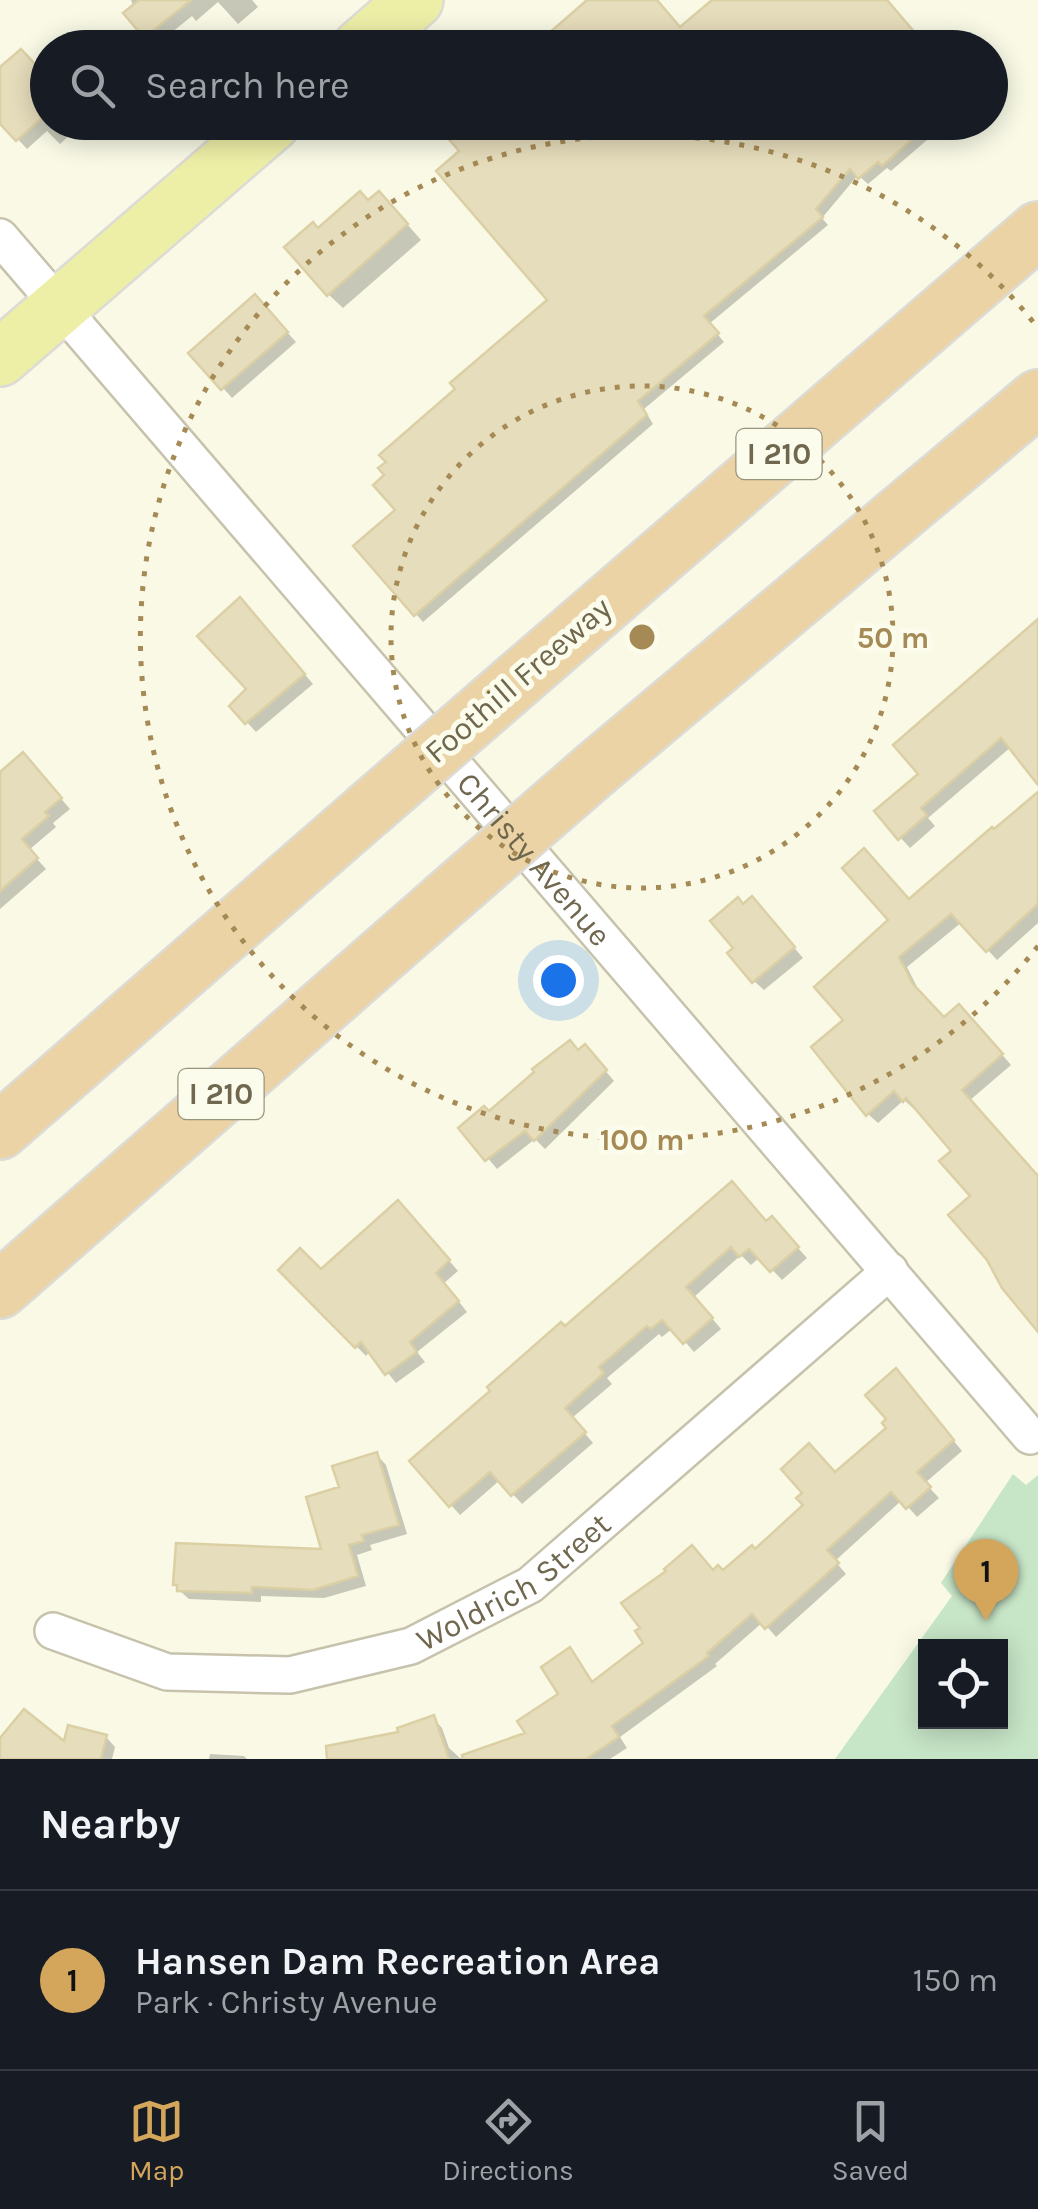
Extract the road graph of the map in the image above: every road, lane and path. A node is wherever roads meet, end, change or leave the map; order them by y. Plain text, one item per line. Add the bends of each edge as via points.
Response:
1 (415, 0) edge
2 (381, 30) edge
3 (252, 140) edge
4 (1038, 202) edge
5 (1038, 230) edge
6 (0, 237) edge
7 (60, 306) junction
8 (0, 358) edge
9 (1038, 398) edge
10 (780, 454) junction
11 (0, 1131) edge
12 (890, 1270) junction
13 (0, 1290) edge
14 (1030, 1436) dead end
15 (52, 1631) dead end

1 - 2 main road
3 - 7 main road
4 - 10 highway
5 - 10 highway, Foothill Freeway / I 210
6 - 7 street, Christy Avenue
7 - 8 main road
7 - 12 street, Christy Avenue
9 - 13 highway, I 210, bridge via 597,768
10 - 11 highway, Foothill Freeway / I 210, bridge
12 - 14 street, Christy Avenue
12 - 15 street, Woldrich Street via 530,1585 411,1646 290,1675 168,1672

